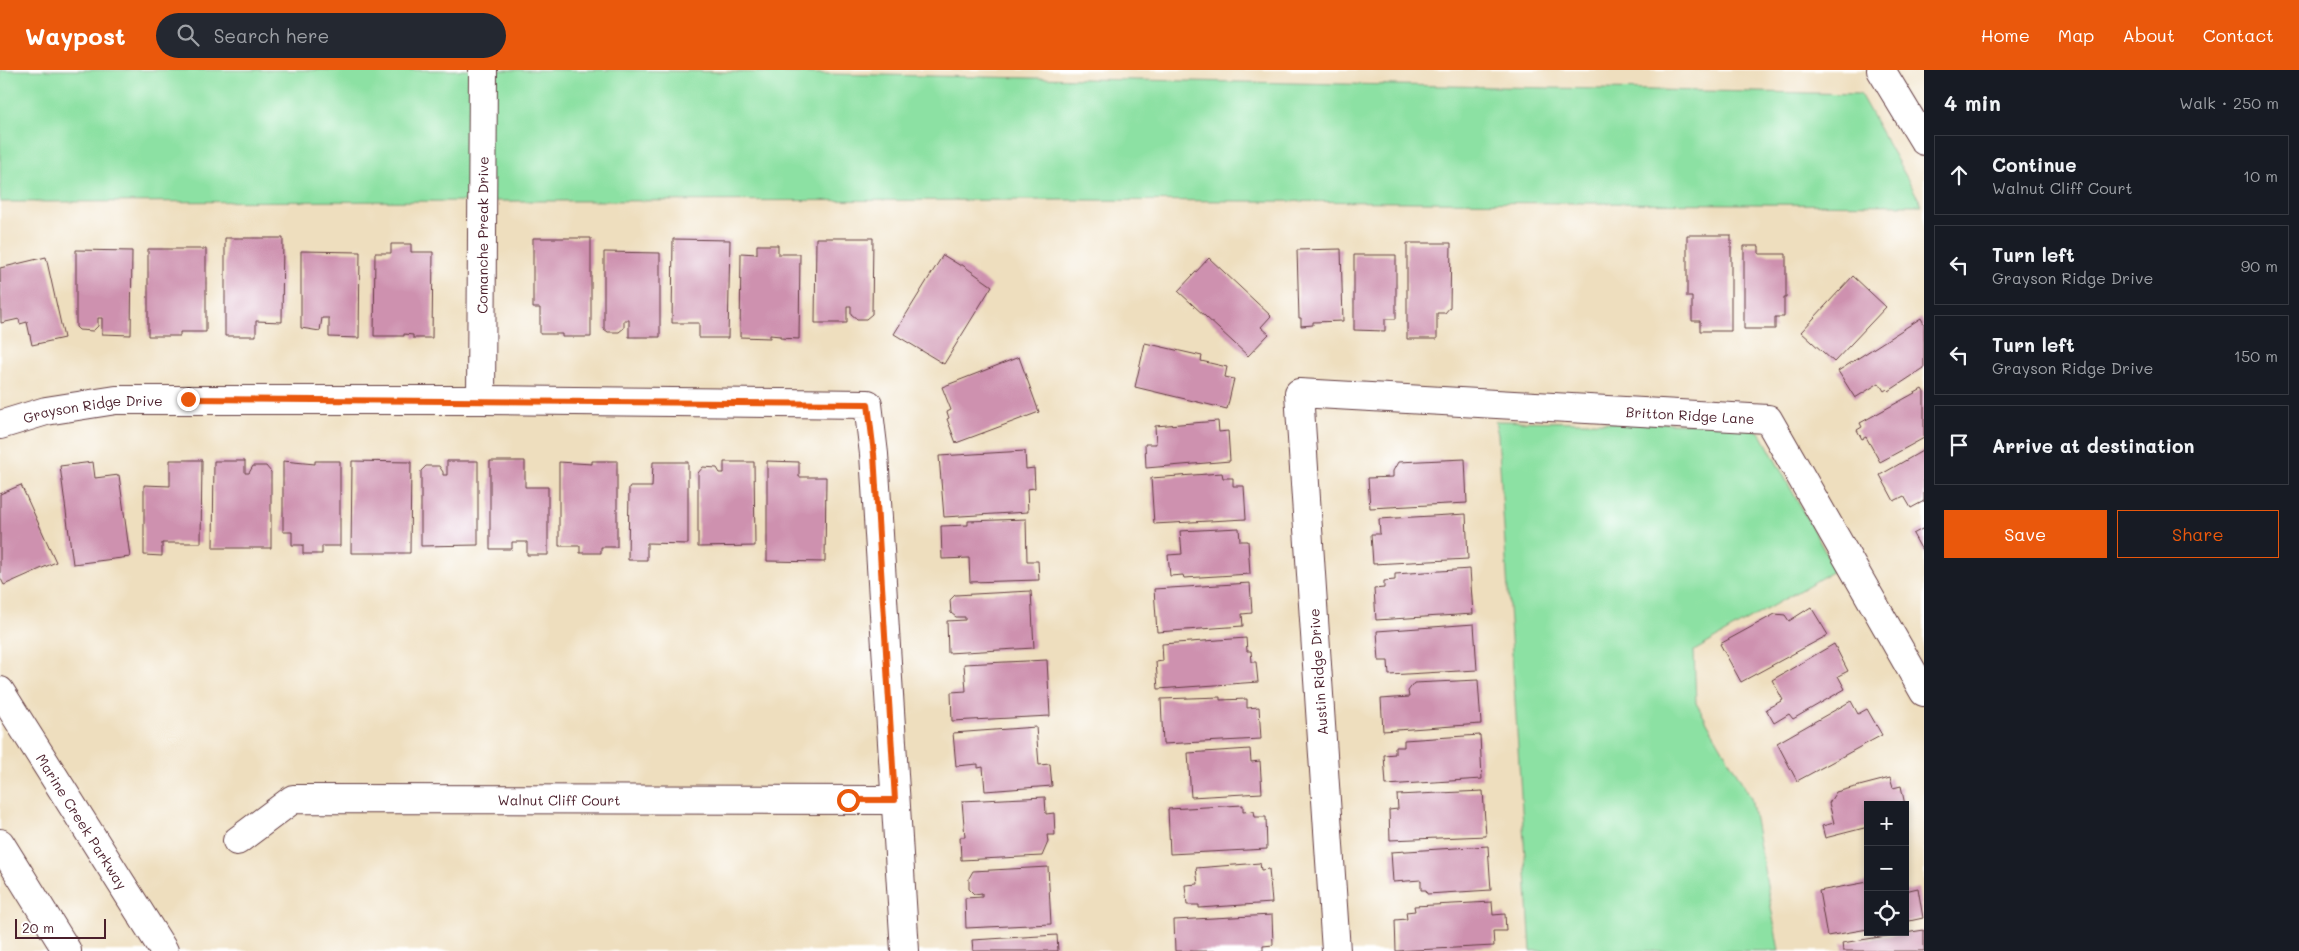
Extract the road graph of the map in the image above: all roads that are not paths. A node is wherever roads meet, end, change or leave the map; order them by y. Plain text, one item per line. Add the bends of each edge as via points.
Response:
1 (483, 70) edge
2 (1881, 70) edge
3 (1924, 141) edge
4 (1299, 393) joint
5 (480, 400) junction
6 (0, 425) edge
7 (0, 691) edge
8 (1924, 692) edge
9 (895, 800) junction
10 (237, 841) dead end
11 (0, 843) edge
12 (67, 951) edge
13 (164, 951) edge
14 (905, 951) edge
15 (1336, 951) edge

1 - 5 street, Comanche Preak Drive
2 - 3 street
4 - 8 street, Britton Ridge Lane via 1768,419
4 - 15 street, Austin Ridge Drive
5 - 6 street, Grayson Ridge Drive via 116,400 46,411
5 - 9 street, Grayson Ridge Drive via 868,404 874,454
7 - 13 street, Marine Creek Parkway
9 - 10 street, Walnut Cliff Court via 293,799
9 - 14 street, Grayson Ridge Drive
11 - 12 street

